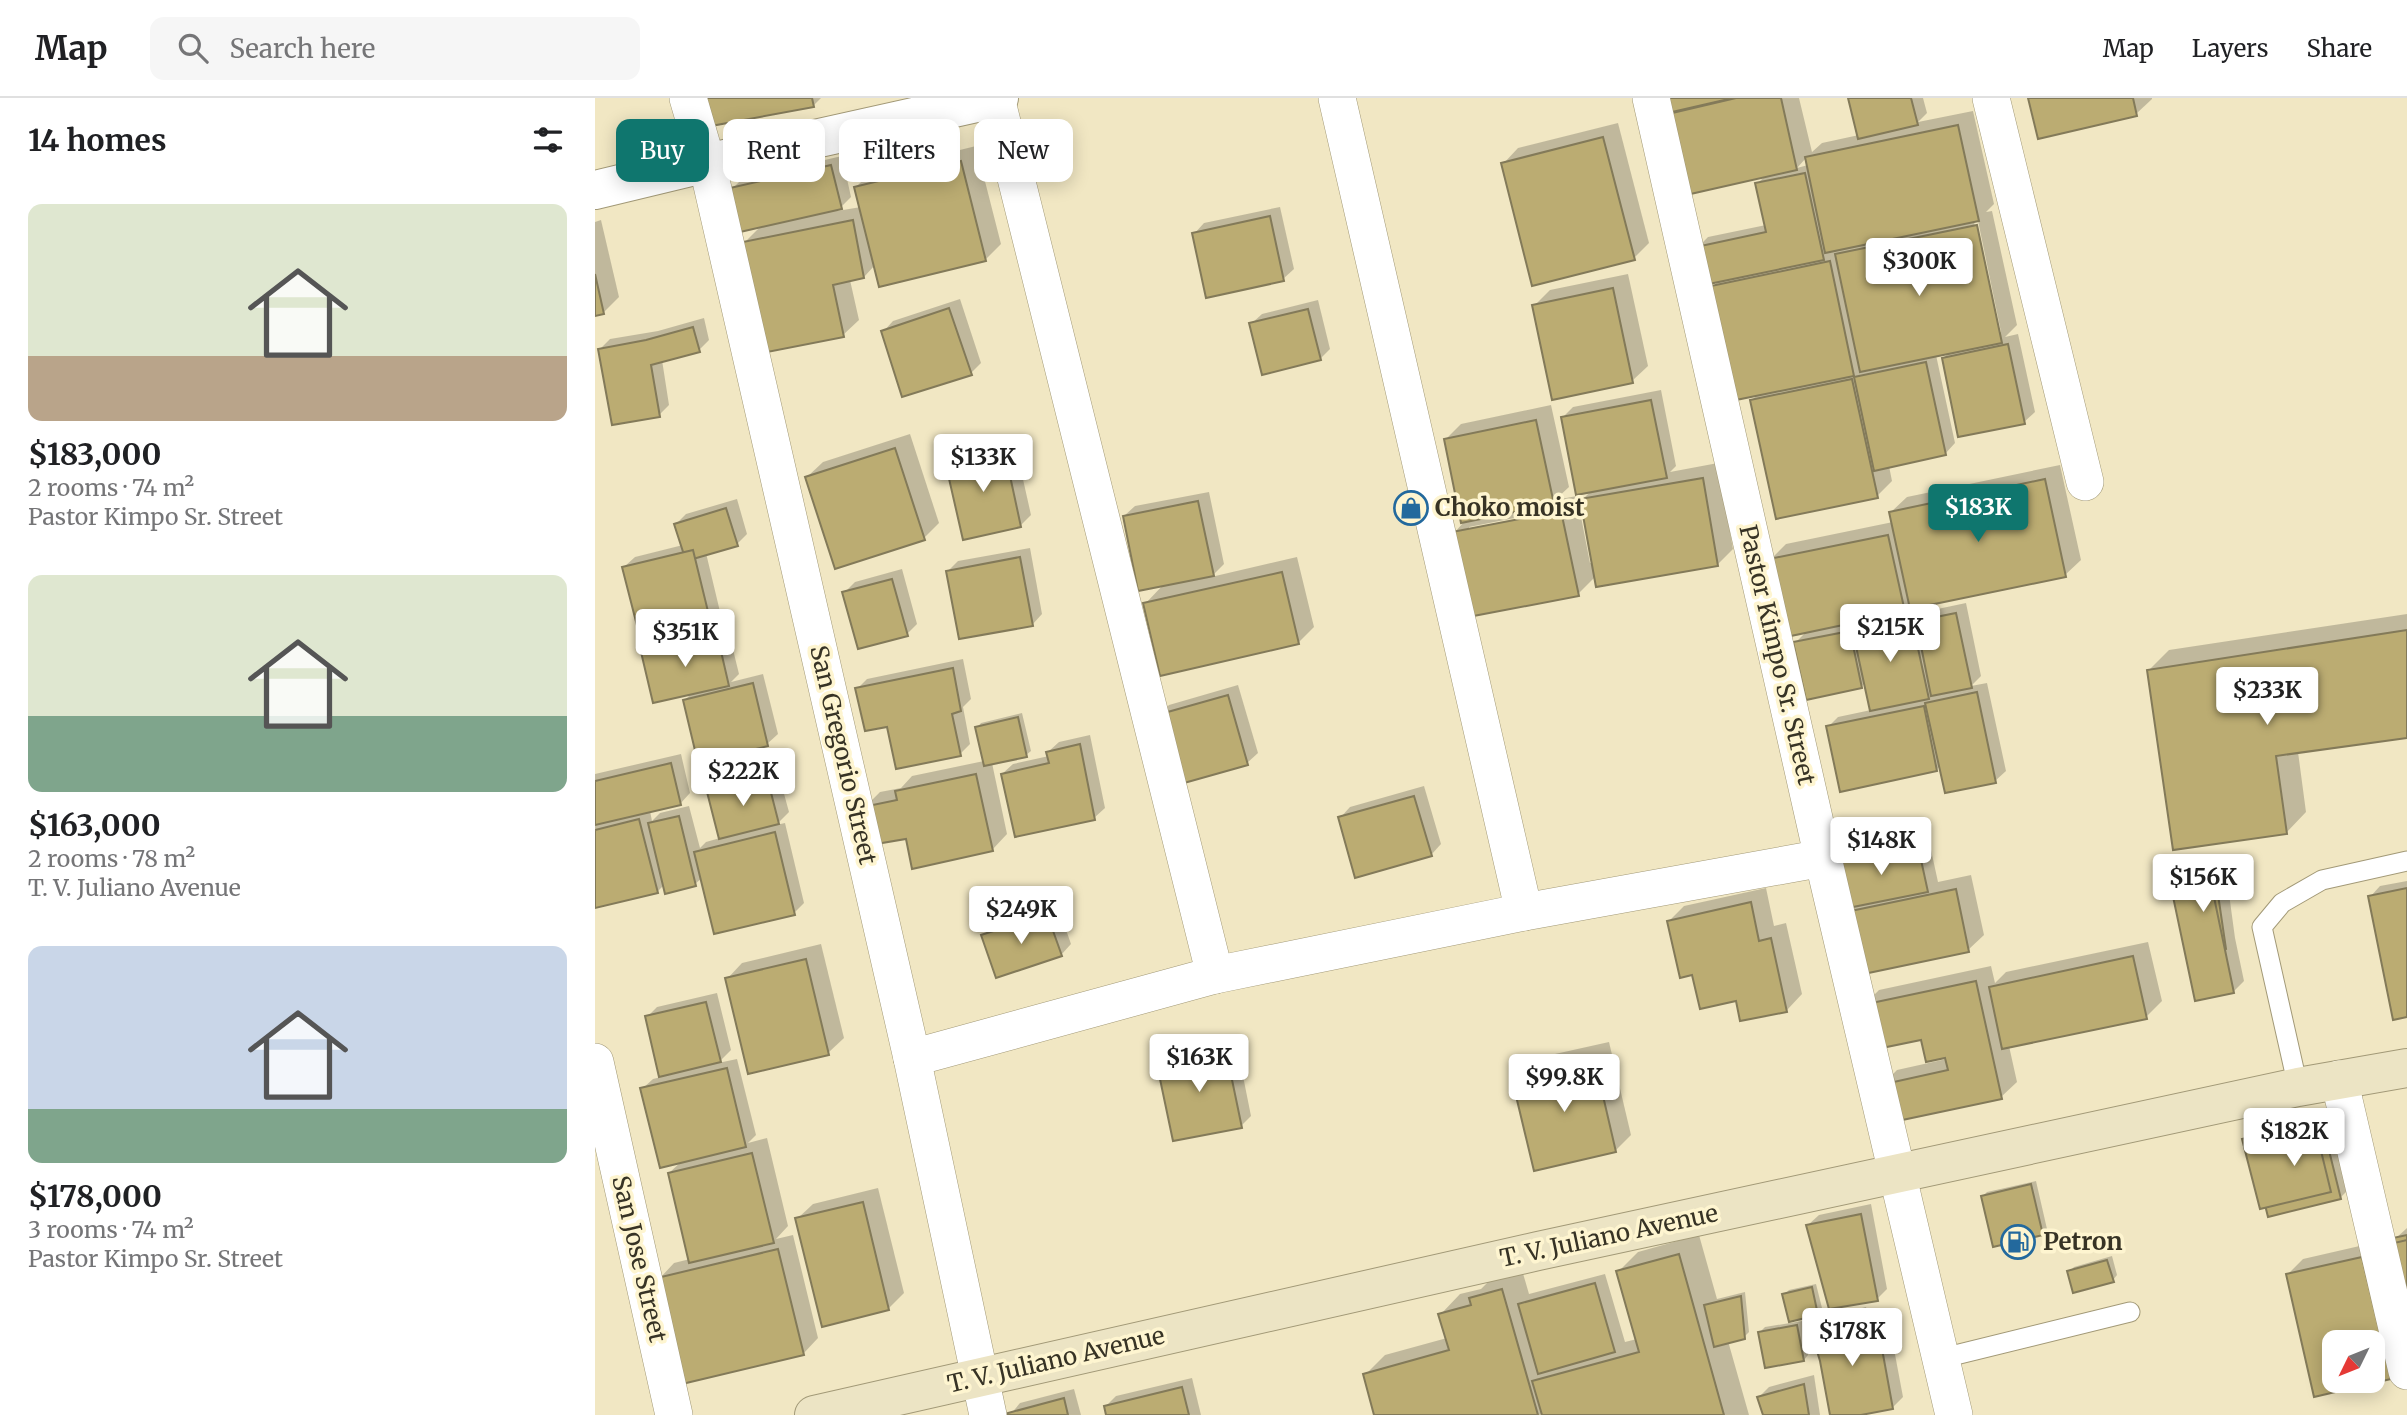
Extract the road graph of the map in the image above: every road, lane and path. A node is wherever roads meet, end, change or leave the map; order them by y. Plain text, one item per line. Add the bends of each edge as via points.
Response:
1 (688, 98) edge
2 (997, 98) edge
3 (1337, 98) edge
4 (1651, 98) edge
5 (1991, 98) edge
6 (694, 119) edge
7 (709, 163) edge
8 (709, 172) edge
9 (628, 182) edge
10 (595, 190) edge
11 (2085, 481) dead end
12 (1823, 858) junction
13 (2407, 861) edge
14 (1524, 912) junction
15 (1215, 975) junction
16 (912, 1058) junction
17 (595, 1062) edge
18 (2407, 1068) edge
19 (2339, 1079) junction
20 (2298, 1087) junction
21 (1896, 1174) junction
22 (2130, 1312) dead end
23 (1939, 1359) junction
24 (2407, 1371) edge
25 (980, 1378) junction
26 (674, 1415) edge
27 (814, 1415) edge
28 (988, 1415) edge
29 (1954, 1415) edge

1 - 6 street, San Gregorio Street
2 - 7 street
2 - 15 street
3 - 14 street
4 - 12 street, Pastor Kimpo Sr. Street
5 - 11 street
8 - 16 street, San Gregorio Street
9 - 10 street
12 - 14 street
12 - 21 street, Pastor Kimpo Sr. Street
13 - 20 lane via 2322,880 2282,903 2262,927
14 - 15 street
15 - 16 street
16 - 25 street, San Gregorio Street
17 - 26 street, San Jose Street
18 - 19 main road, T. V. Juliano Avenue
19 - 20 main road, T. V. Juliano Avenue
19 - 24 street
20 - 21 main road, T. V. Juliano Avenue
21 - 23 street, Pastor Kimpo Sr. Street
21 - 25 main road, T. V. Juliano Avenue
22 - 23 lane
23 - 29 street, Pastor Kimpo Sr. Street
25 - 27 main road, T. V. Juliano Avenue
25 - 28 street, San Gregorio Street

